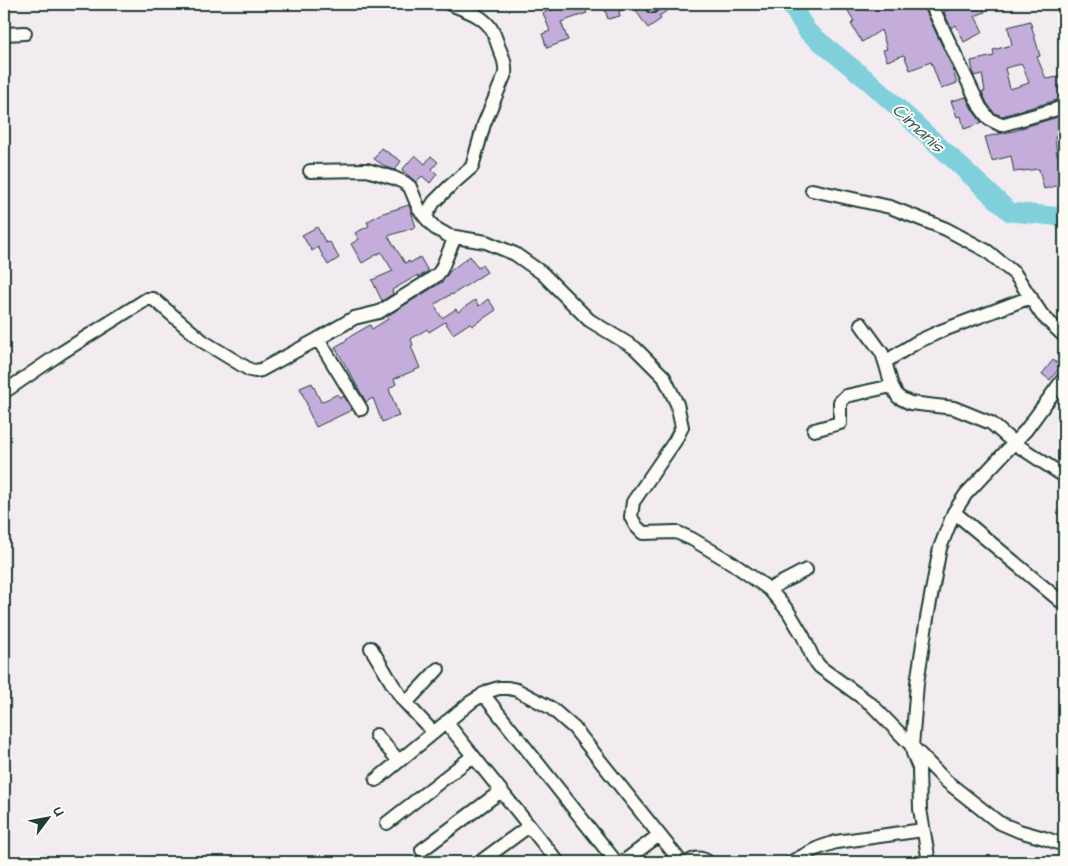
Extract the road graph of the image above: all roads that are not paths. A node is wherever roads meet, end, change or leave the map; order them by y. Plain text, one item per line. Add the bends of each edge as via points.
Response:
1 (450, 4) edge
2 (931, 4) edge
3 (25, 33) dead end
4 (4, 34) edge
5 (1064, 106) edge
6 (310, 171) dead end
7 (812, 190) dead end
8 (426, 218) junction
9 (455, 237) junction
10 (1031, 297) junction
11 (861, 324) dead end
12 (1064, 336) edge
13 (318, 339) junction
14 (885, 362) junction
15 (1064, 378) edge
16 (892, 386) junction
17 (4, 392) edge
18 (361, 409) dead end
19 (814, 430) dead end
20 (1014, 443) junction
21 (1064, 476) edge
22 (954, 512) junction
23 (806, 570) dead end
24 (769, 589) junction
25 (1064, 604) edge
26 (371, 648) dead end
27 (438, 669) dead end
28 (483, 694) junction
29 (406, 702) junction
30 (446, 722) junction
31 (433, 732) junction
32 (376, 735) dead end
33 (913, 750) junction
34 (473, 756) junction
35 (398, 761) junction
36 (376, 780) dead end
37 (501, 790) junction
38 (387, 823) dead end
39 (529, 826) junction
40 (923, 830) junction
41 (658, 835) junction
42 (1064, 845) edge
43 (422, 850) dead end
44 (555, 861) edge
45 (480, 862) edge
46 (616, 862) edge
47 (623, 862) edge
48 (681, 862) edge
49 (689, 862) edge
50 (708, 862) edge
51 (791, 862) edge
52 (929, 862) edge

1 - 8 street via 477,15 485,22 492,30 506,67 472,167 434,202
2 - 5 street via 980,107 989,119 1001,125
3 - 4 street
6 - 8 street via 367,170 394,178 410,187
7 - 10 street via 890,207 946,228 986,251 1015,274
8 - 9 street via 435,228
9 - 13 street via 437,275 384,310 354,318
9 - 24 street via 486,242 514,254 542,273 589,320 635,348 664,377 677,404 682,427 633,502 631,517 643,533 676,532 692,539
10 - 12 street via 1042,315
10 - 14 street via 941,331
11 - 14 street
13 - 17 street via 261,370 250,370 204,342 153,299 147,299
13 - 18 street
14 - 16 street
15 - 20 street
16 - 19 street via 846,396 840,402 840,423
16 - 20 street via 898,397 910,403 954,408 992,423
20 - 21 street
20 - 22 street via 966,494
22 - 25 street
22 - 33 street via 940,548 927,618 916,683
23 - 24 street
24 - 33 street via 788,611 820,667 871,704
26 - 29 street
27 - 29 street
28 - 30 street
28 - 41 street via 508,688 551,708 574,728
28 - 46 street
29 - 31 street
30 - 31 street
30 - 34 street
31 - 35 street
32 - 35 street
33 - 40 street via 919,768
33 - 42 street via 998,822
34 - 37 street
34 - 38 street
35 - 36 street
37 - 39 street
37 - 43 street
39 - 44 street
39 - 45 street
40 - 51 street via 836,842
40 - 52 street
41 - 47 street
41 - 48 street
49 - 50 street via 703,858

